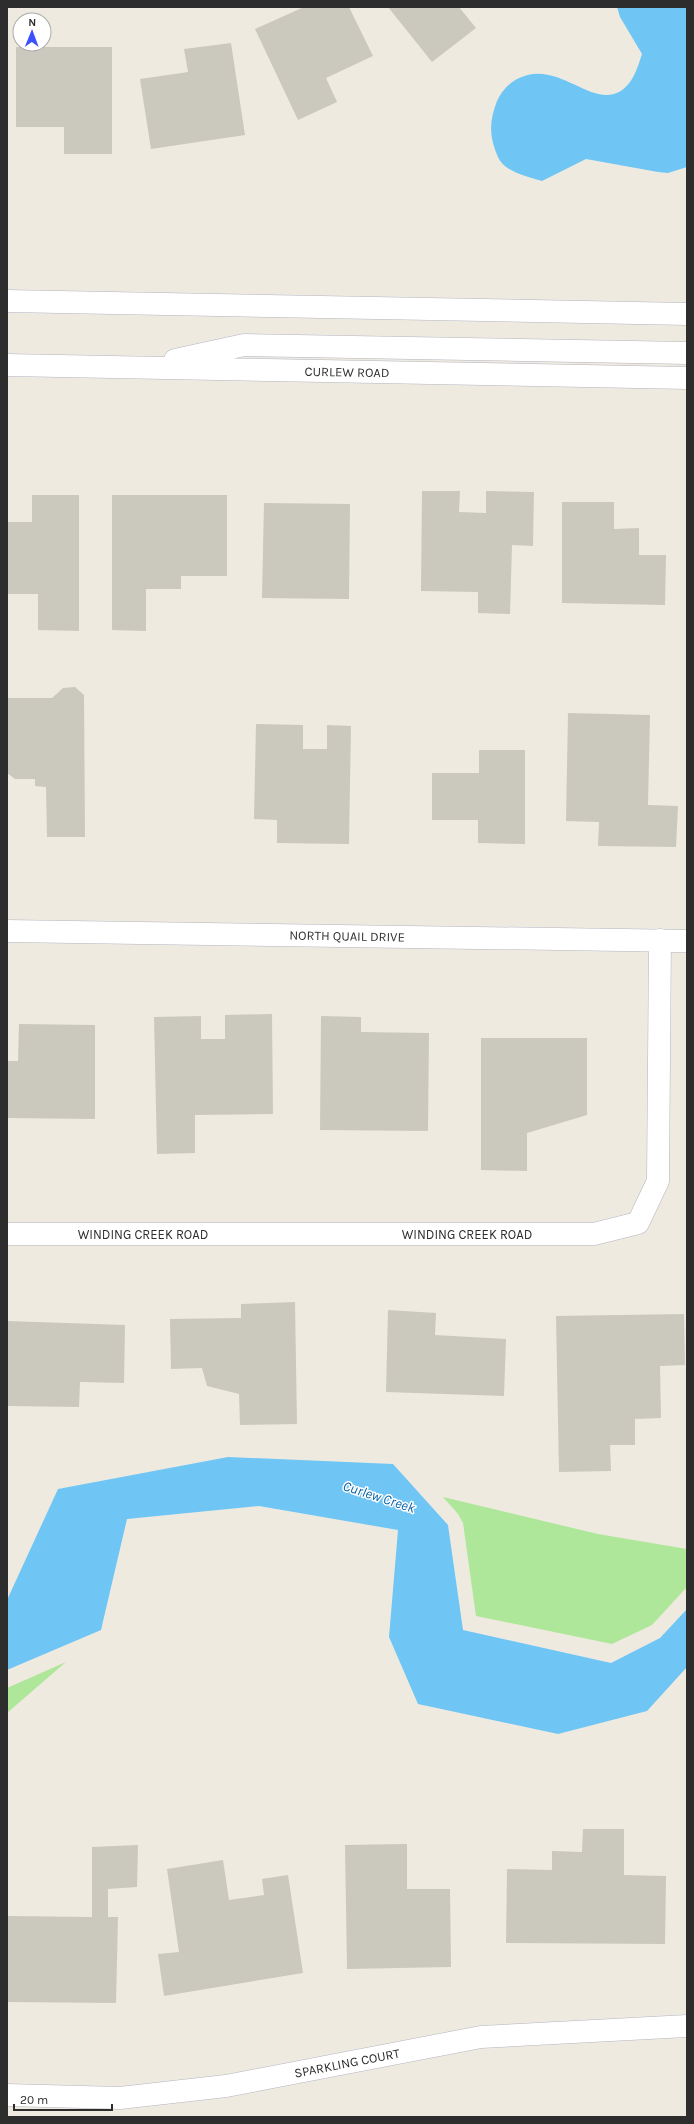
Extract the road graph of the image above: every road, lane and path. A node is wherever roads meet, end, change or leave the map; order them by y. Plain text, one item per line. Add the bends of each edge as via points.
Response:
1 (7, 301) edge
2 (687, 314) edge
3 (687, 353) edge
4 (7, 365) edge
5 (141, 367) junction
6 (687, 378) edge
7 (7, 931) edge
8 (660, 940) junction
9 (687, 941) edge
10 (7, 1234) edge
11 (687, 2026) edge
12 (7, 2095) edge

1 - 2 street
3 - 5 street via 244,345
4 - 5 street, CURLEW ROAD
5 - 6 street, CURLEW ROAD
7 - 8 street, NORTH QUAIL DRIVE
8 - 9 street, NORTH QUAIL DRIVE
8 - 10 street, WINDING CREEK ROAD via 658,1181 638,1223 594,1234
11 - 12 street, SPARKLING COURT via 481,2037 226,2086 120,2098

